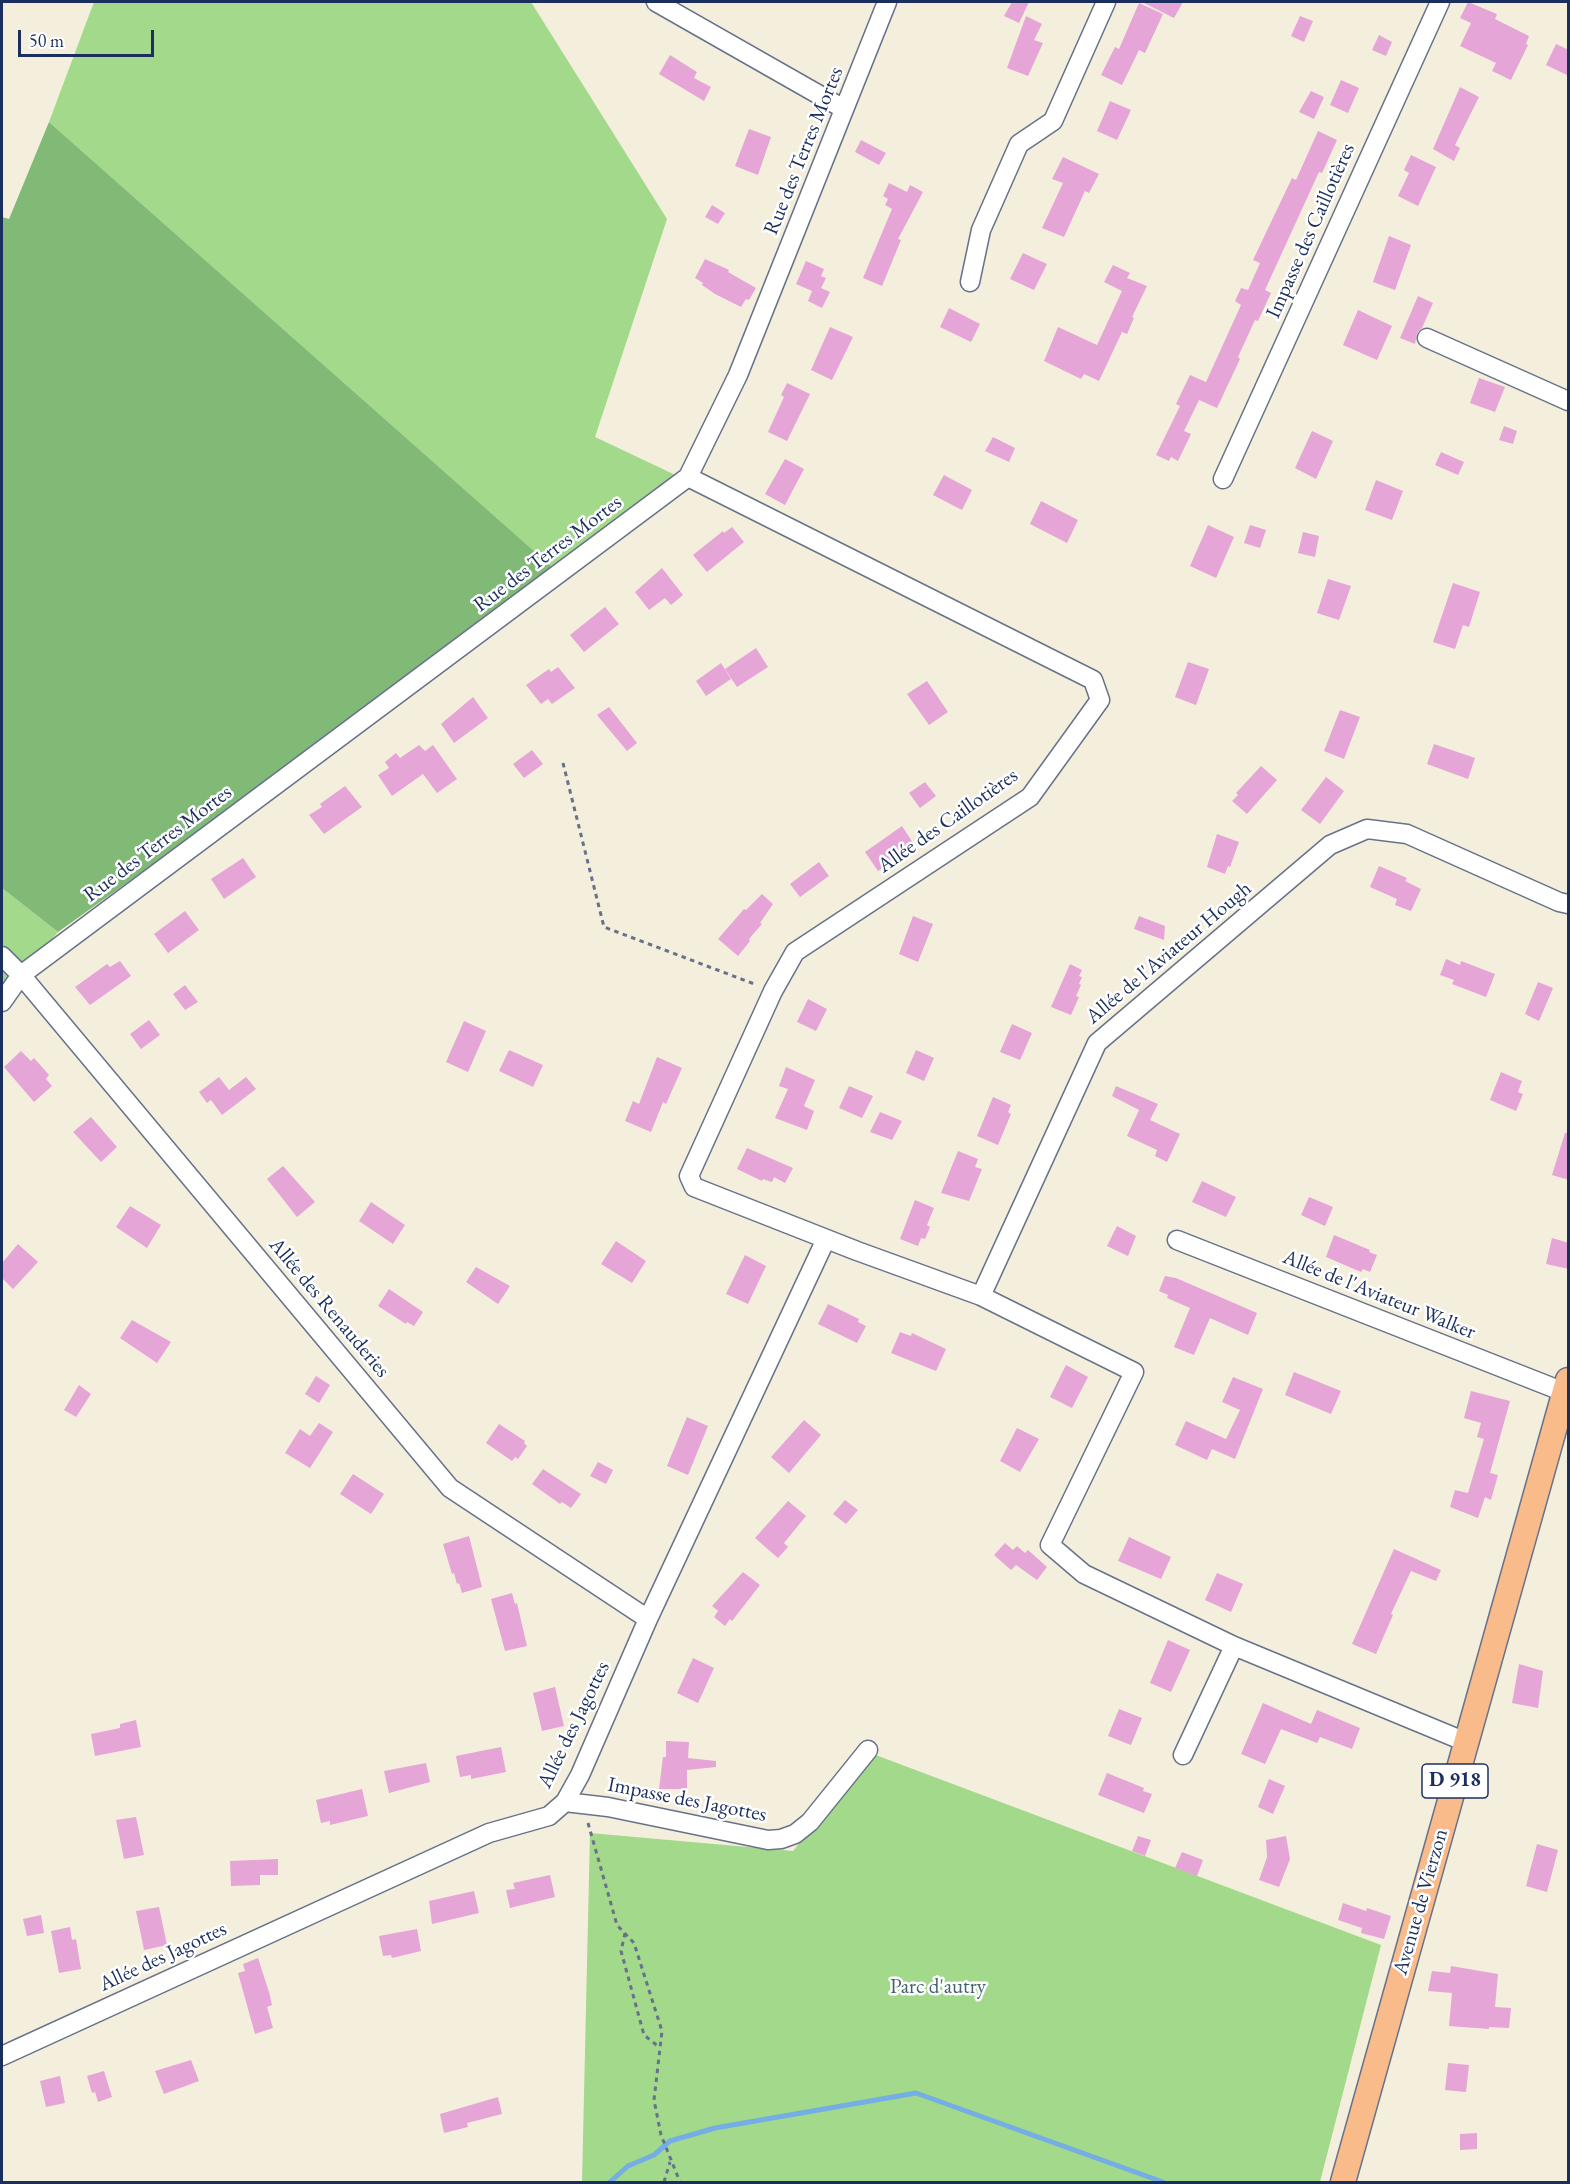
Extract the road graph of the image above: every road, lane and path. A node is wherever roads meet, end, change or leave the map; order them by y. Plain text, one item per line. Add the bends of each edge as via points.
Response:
1 (656, 2) edge
2 (887, 2) edge
3 (1106, 2) edge
4 (1440, 2) edge
5 (844, 109) junction
6 (970, 282) dead end
7 (1427, 338) dead end
8 (1569, 401) edge
9 (688, 477) junction
10 (1223, 479) dead end
11 (563, 763) dead end
12 (1569, 903) edge
13 (2, 956) edge
14 (21, 975) junction
15 (773, 991) junction
16 (2, 1002) edge
17 (826, 1239) junction
18 (1178, 1240) dead end
19 (981, 1296) junction
20 (1568, 1383) edge
21 (648, 1620) junction
22 (1234, 1646) junction
23 (1466, 1742) junction
24 (868, 1750) dead end
25 (1184, 1755) dead end
26 (565, 1802) junction
27 (625, 1933) junction
28 (660, 2048) junction
29 (2, 2056) edge
30 (671, 2160) junction
31 (664, 2182) edge
32 (680, 2182) edge
33 (1343, 2182) edge

1 - 5 street
2 - 5 street, Rue des Terres Mortes
3 - 6 street via 1053,121 1019,144 981,230
4 - 10 street, Impasse des Caillotières
5 - 9 street, Rue des Terres Mortes via 738,375
7 - 8 street
9 - 14 street, Rue des Terres Mortes
9 - 15 street, Allée des Caillotières via 1093,680 1100,700 1030,796 795,952
11 - 15 path via 604,927
12 - 19 street, Allée de l'Aviateur Hough via 1407,834 1367,829 1330,845 1096,1043
13 - 14 street, Allée des Renauderies
14 - 16 street, Rue des Terres Mortes
14 - 21 street, Allée des Renauderies via 450,1488
15 - 17 street, Allée des Caillotières via 689,1176 694,1187
17 - 19 street
17 - 21 street, Allée des Jagottes
18 - 20 street, Allée de l'Aviateur Walker
19 - 22 street via 1134,1372 1050,1545 1084,1574
20 - 23 main road, Avenue de Vierzon / D 918
21 - 26 street, Allée des Jagottes
22 - 23 street
22 - 25 street
23 - 33 main road, Avenue de Vierzon / D 918
24 - 26 street, Impasse des Jagottes via 810,1822 782,1839 768,1840
26 - 27 path via 588,1822 617,1925
26 - 29 street, Allée des Jagottes via 549,1816 489,1833
27 - 28 path via 634,1943 648,1983 662,2031
27 - 28 path via 621,1951 644,2035
28 - 30 path via 654,2100
30 - 31 path
30 - 32 path

